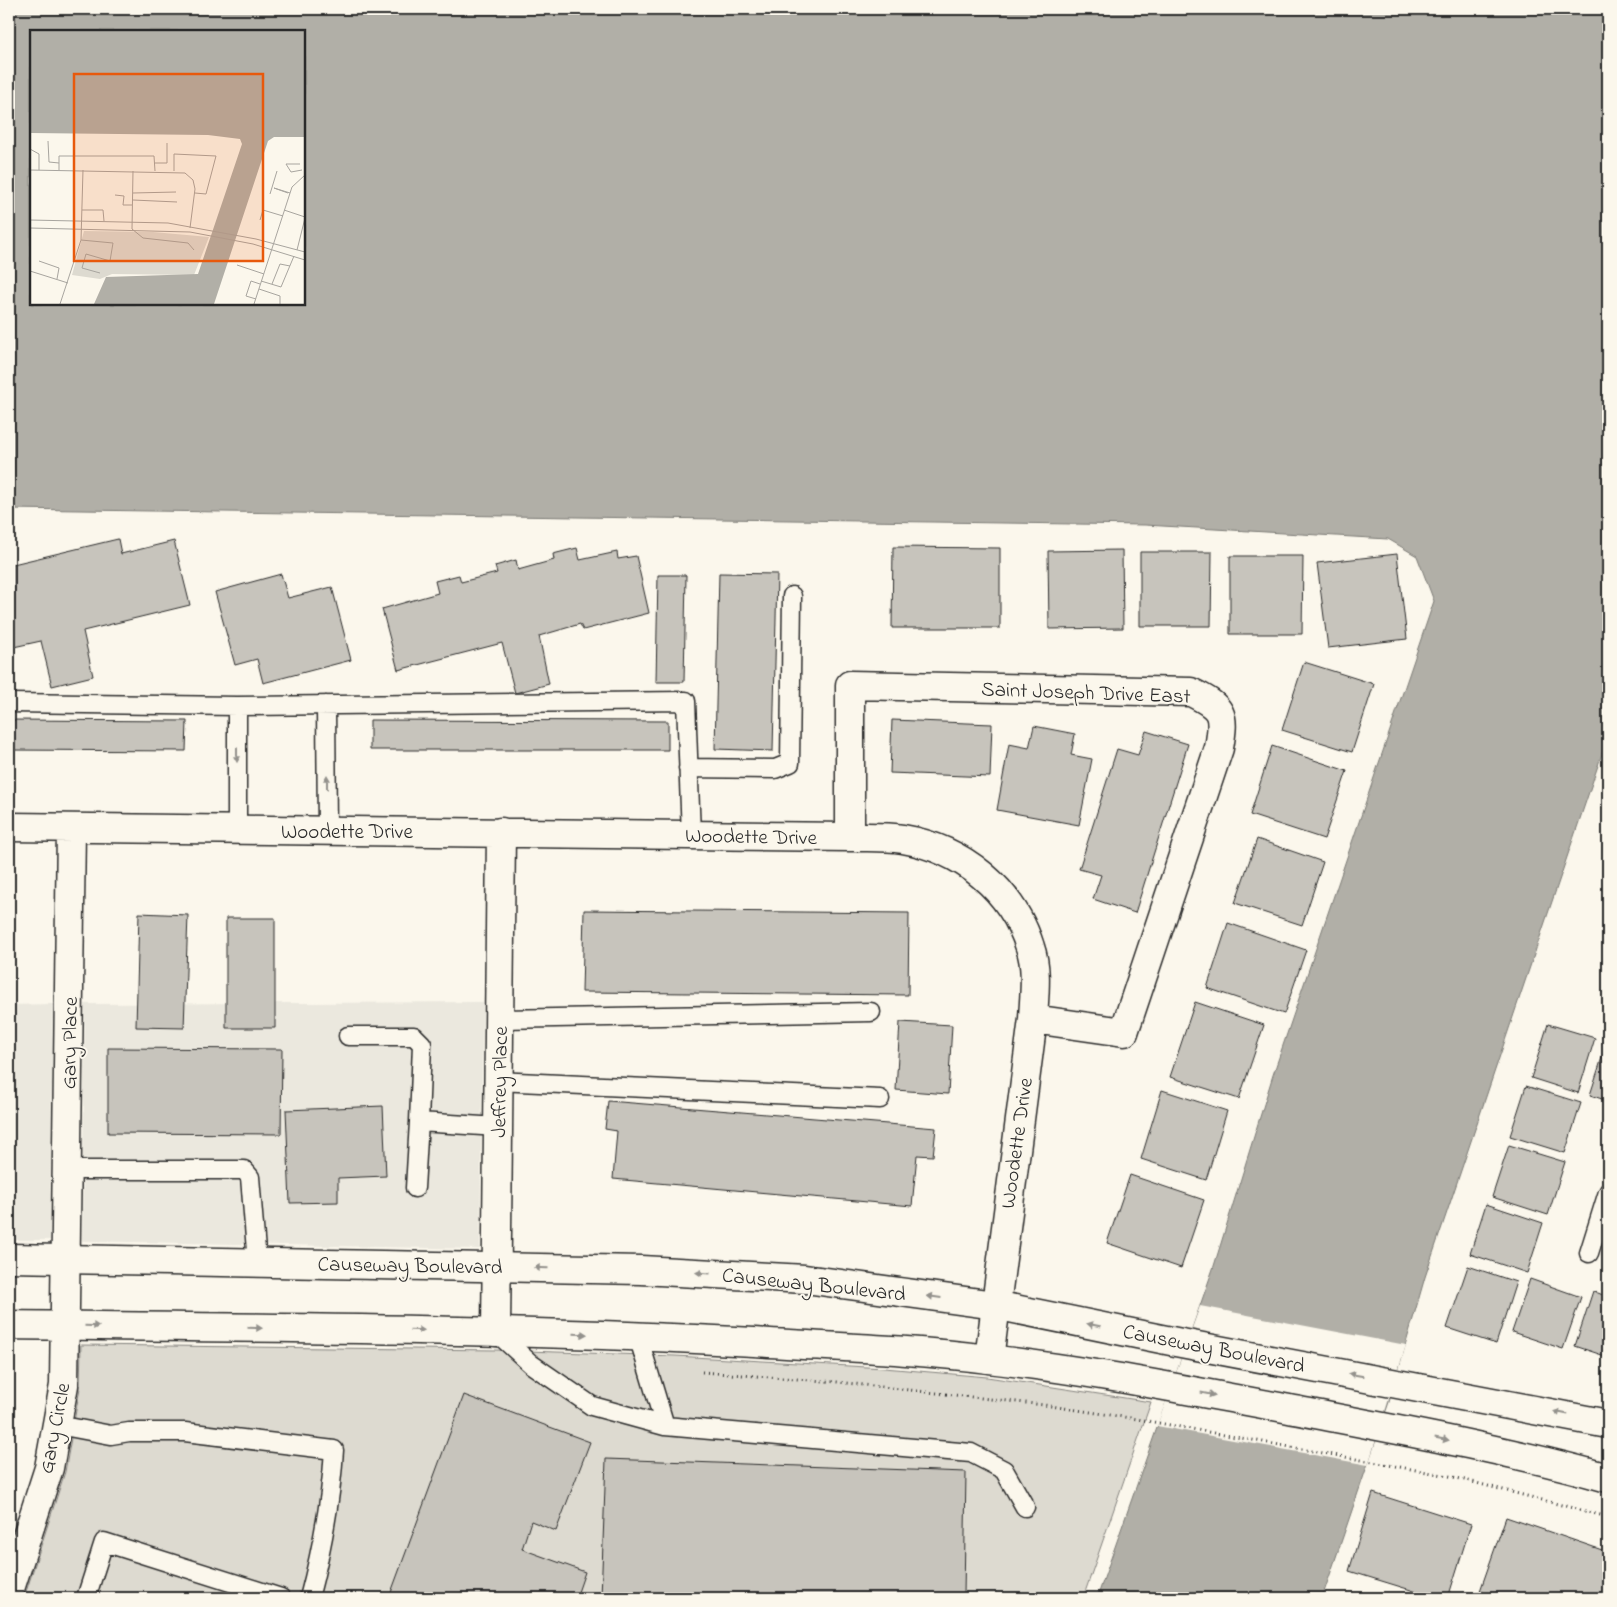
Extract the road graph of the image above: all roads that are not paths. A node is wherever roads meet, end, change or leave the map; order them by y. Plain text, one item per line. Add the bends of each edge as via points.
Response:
1 (792, 596) dead end
2 (9, 703) edge
3 (326, 705) junction
4 (237, 706) junction
5 (688, 768) junction
6 (9, 827) edge
7 (71, 828) junction
8 (237, 830) junction
9 (327, 831) junction
10 (501, 832) junction
11 (691, 835) junction
12 (850, 837) junction
13 (871, 1012) dead end
14 (499, 1020) junction
15 (1033, 1020) junction
16 (348, 1036) dead end
17 (498, 1081) junction
18 (880, 1099) dead end
19 (419, 1122) junction
20 (498, 1127) junction
21 (67, 1170) junction
22 (415, 1188) dead end
23 (1608, 1192) edge
24 (1589, 1253) dead end
25 (9, 1258) edge
26 (66, 1259) junction
27 (257, 1263) junction
28 (497, 1267) junction
29 (995, 1305) junction
30 (9, 1325) edge
31 (65, 1326) junction
32 (496, 1332) junction
33 (638, 1336) junction
34 (989, 1359) junction
35 (1608, 1424) edge
36 (58, 1425) junction
37 (665, 1426) junction
38 (1608, 1478) edge
39 (1025, 1507) dead end
40 (9, 1592) edge
41 (86, 1598) edge
42 (281, 1598) edge
43 (309, 1598) edge

1 - 5 lane via 790,763 775,769
2 - 4 lane
3 - 4 lane
3 - 5 lane via 686,701
9 -> 3 lane
4 -> 8 lane
5 - 11 lane
6 - 7 street, Woodette Drive
7 - 8 street, Woodette Drive
7 - 21 street, Gary Place
8 - 9 street, Woodette Drive
9 - 10 street, Woodette Drive
10 - 11 street, Woodette Drive
10 - 14 street, Jeffrey Place
11 - 12 street, Woodette Drive
12 - 15 street, Woodette Drive via 903,838 948,852 984,874 1013,910 1031,948 1035,984
12 - 15 street, Saint Joseph Drive East via 850,685 1192,692 1214,703 1223,722 1219,748 1124,1032
13 - 14 lane
14 - 17 street, Jeffrey Place
15 - 29 street, Woodette Drive
16 - 19 lane via 414,1036 422,1044
17 - 18 lane
17 - 20 street, Jeffrey Place
19 - 20 lane
19 - 22 lane
20 - 28 street, Jeffrey Place
21 - 26 street, Gary Place
21 - 27 lane via 244,1170 250,1177
23 - 24 lane
25 - 26 street, Causeway Boulevard
26 - 27 street, Causeway Boulevard
26 - 31 street, Gary Circle
27 - 28 street, Causeway Boulevard
29 -> 28 street, Causeway Boulevard via 805,1279 642,1270
28 - 32 street, Jeffrey Place
29 - 34 street, Woodette Drive
35 -> 29 street, Causeway Boulevard
30 - 31 street
31 -> 32 street
31 - 36 street, Gary Circle via 64,1385
32 -> 33 street
32 - 37 lane via 531,1364 592,1406
33 - 34 street
33 - 37 lane
34 -> 38 street via 1160,1385 1394,1429 1526,1455
36 - 40 street, Gary Circle via 49,1468
36 - 43 lane via 111,1435 185,1432 334,1450 322,1548
37 - 39 lane via 971,1453 1004,1470
41 - 42 lane via 104,1542

